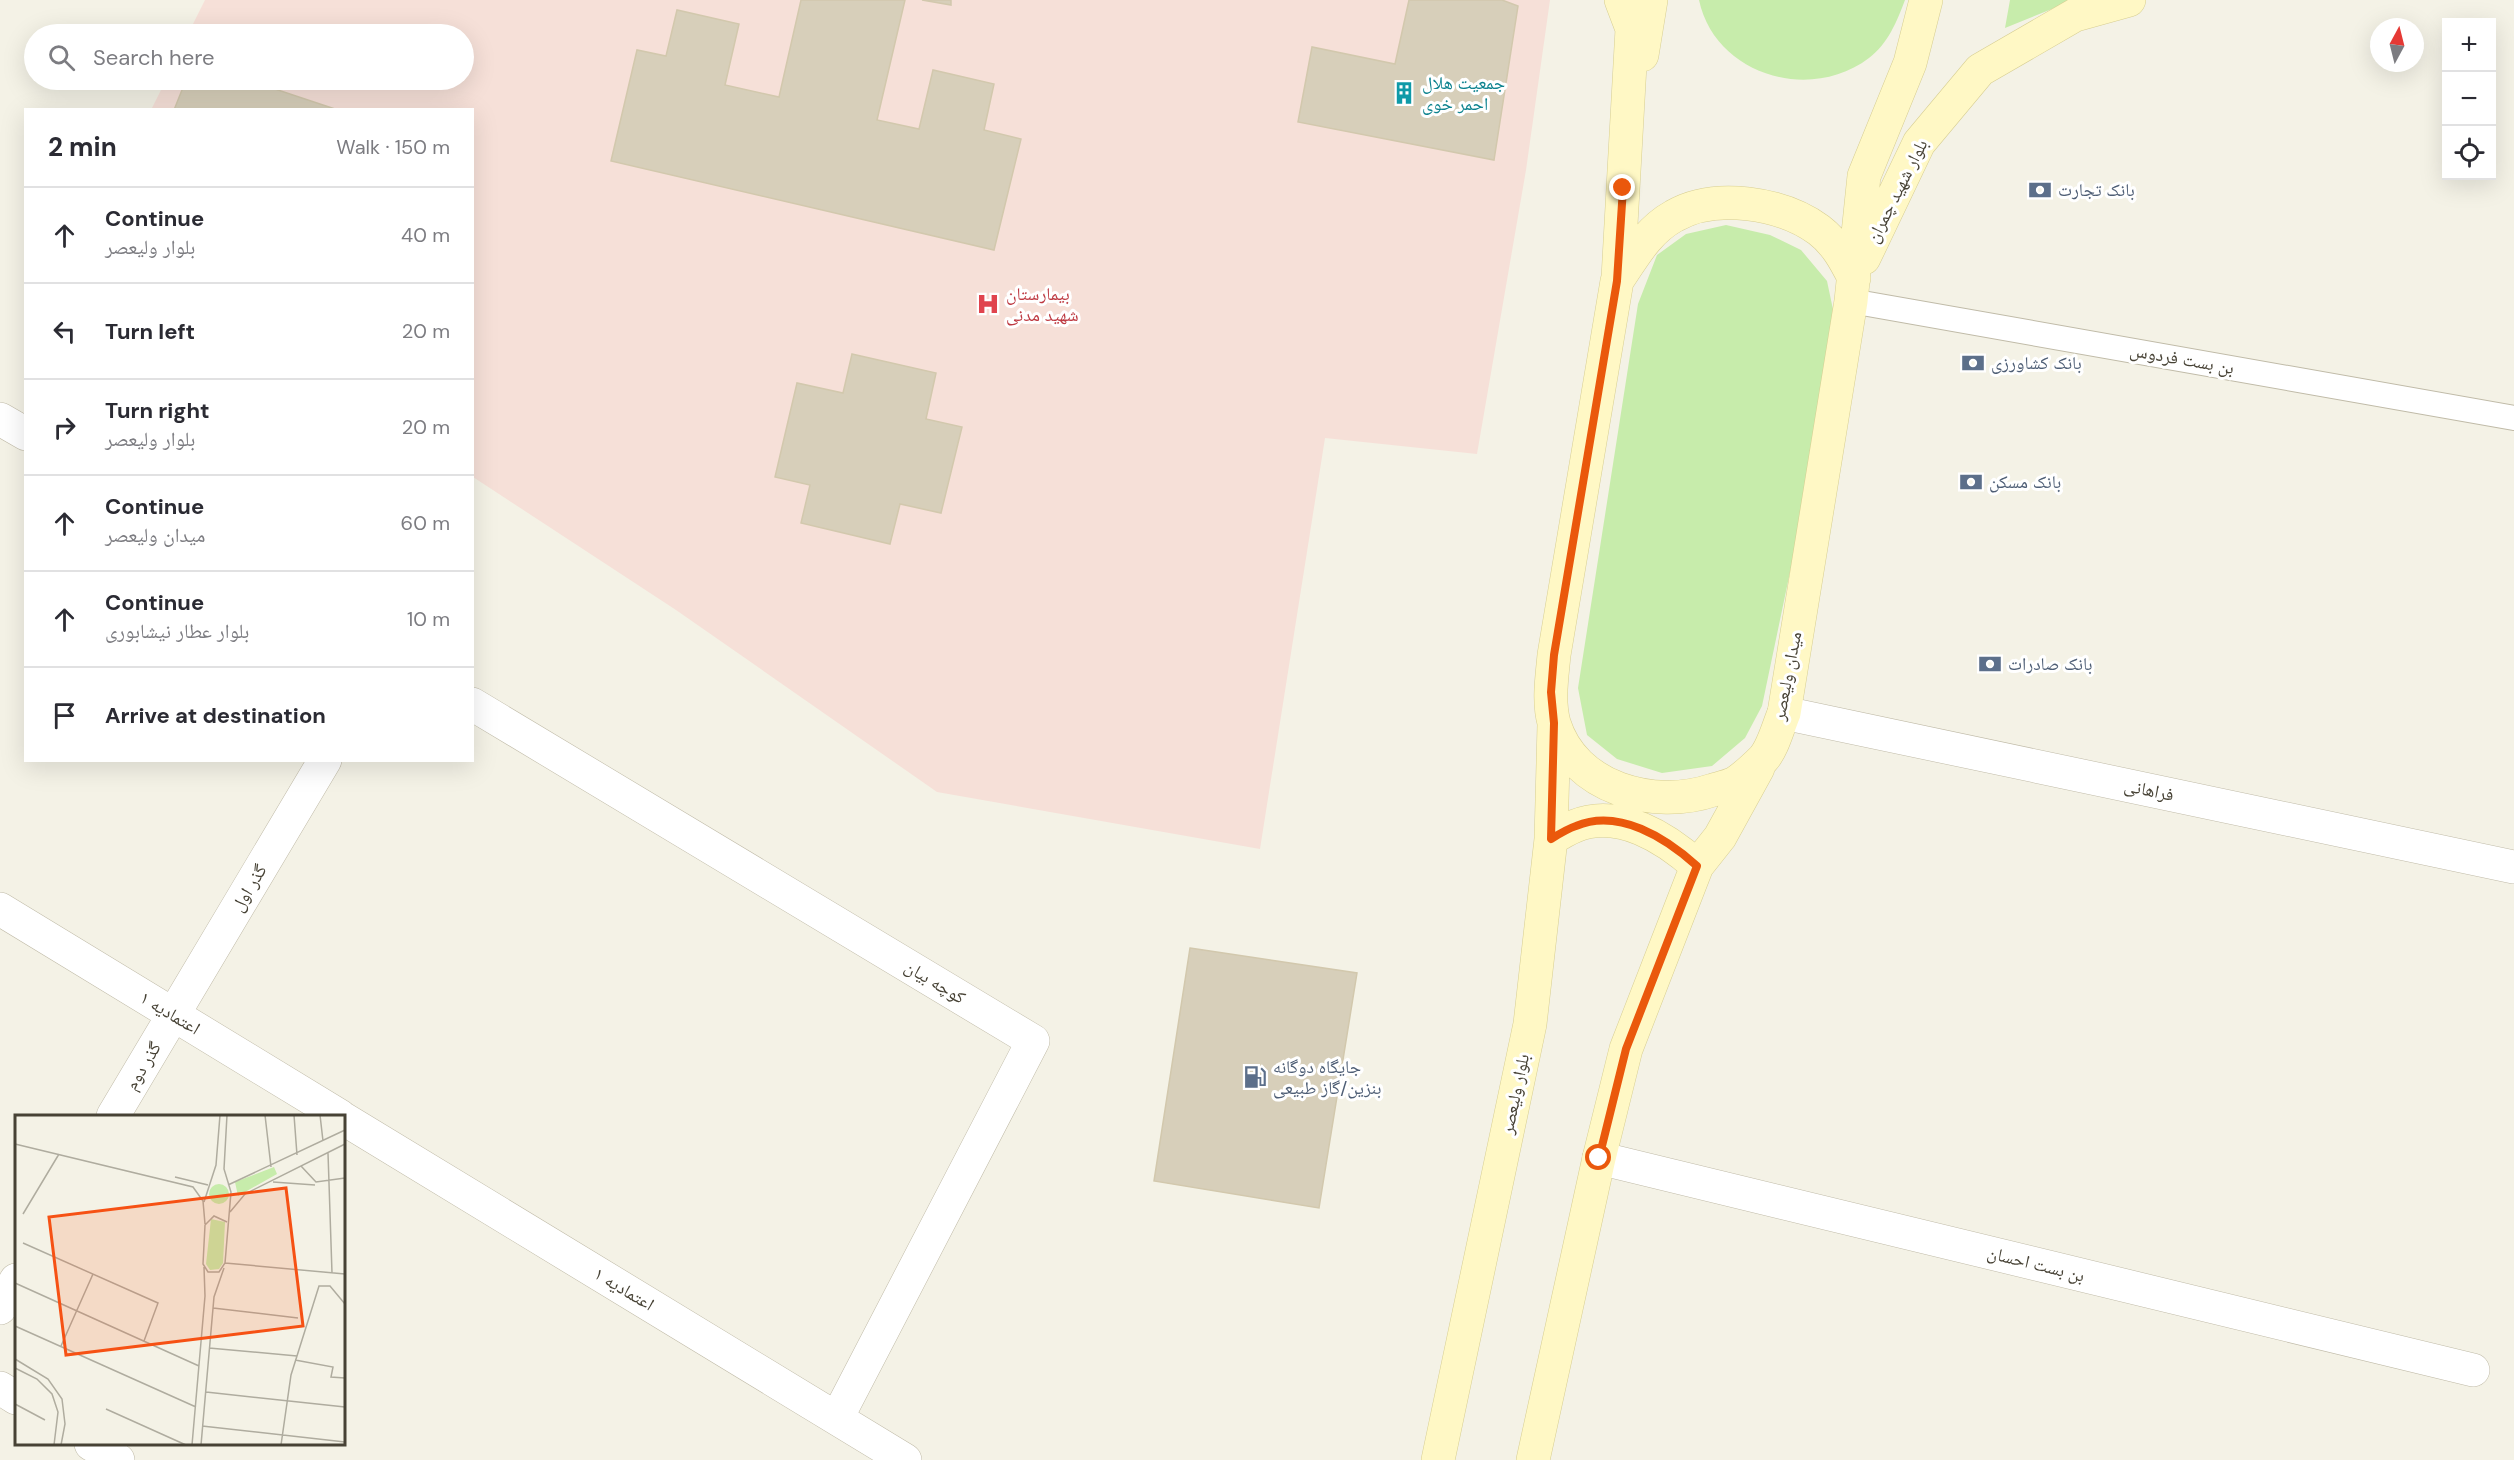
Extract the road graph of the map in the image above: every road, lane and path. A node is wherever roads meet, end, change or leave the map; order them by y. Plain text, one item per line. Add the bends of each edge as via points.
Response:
1 (1621, 0) edge
2 (1651, 0) edge
3 (1926, 0) edge
4 (2129, 0) edge
5 (1623, 188) junction
6 (1617, 281) junction
7 (1852, 290) junction
8 (2514, 418) edge
9 (0, 419) edge
10 (24, 433) edge
11 (474, 705) edge
12 (1784, 713) junction
13 (1554, 723) junction
14 (1765, 757) junction
15 (324, 762) edge
16 (1551, 839) junction
17 (1697, 866) junction
18 (2514, 867) edge
19 (0, 909) edge
20 (173, 1015) junction
21 (114, 1115) edge
22 (337, 1115) edge
23 (345, 1120) edge
24 (1599, 1158) junction
25 (15, 1282) edge
26 (0, 1308) edge
27 (2473, 1370) dead end
28 (0, 1388) edge
29 (15, 1397) edge
30 (837, 1418) junction
31 (94, 1445) edge
32 (118, 1460) edge
33 (905, 1460) edge
34 (1438, 1460) edge
35 (1533, 1460) edge

1 - 5 main road via 1632,29
2 - 5 main road
3 - 7 main road via 1910,63 1864,176
4 - 7 main road, بلوار شهید چمران via 2075,15 1980,70 1919,143
5 - 6 main road
6 - 7 main road, میدان ولیعصر via 1646,236 1675,215 1723,202 1791,214 1820,231 1841,252
6 - 13 main road, میدان ولیعصر via 1554,655
7 - 8 lane, بن بست فردوس
7 - 12 main road, میدان ولیعصر
9 - 10 street
11 - 30 street, کوچه بیان via 1034,1041
12 - 14 main road, میدان ولیعصر
12 - 18 street, فراهانی
13 - 14 main road, میدان ولیعصر via 1569,754 1593,776 1635,795 1673,799 1704,793 1735,783
13 - 16 main road, بلوار ولیعصر
14 - 17 main road via 1720,837
15 - 20 street, گذر اول
16 - 17 main road via 1577,825 1605,820 1633,825 1677,848
16 - 34 main road, بلوار ولیعصر via 1530,1024
17 - 24 main road via 1626,1049
19 - 20 street, اعتمادیه ۱
20 - 21 street, گذر دوم
20 - 22 street, اعتمادیه ۱
23 - 30 street, اعتمادیه ۱
24 - 27 street, بن بست احسان
24 - 35 main road
25 - 26 street
28 - 29 street
30 - 33 street, اعتمادیه ۱
31 - 32 street

